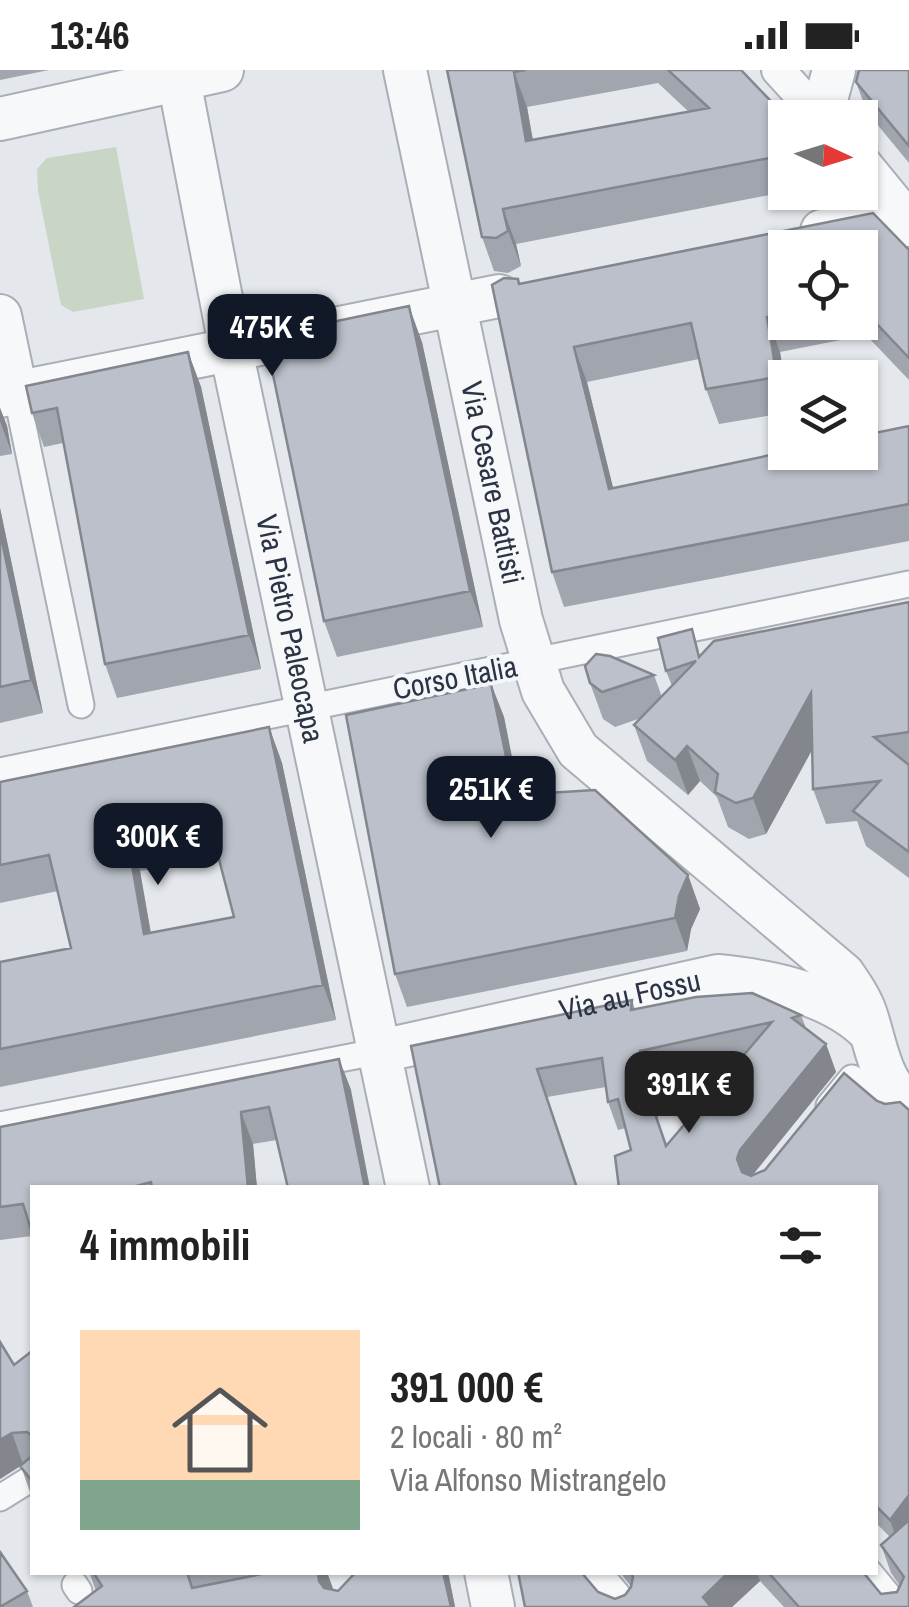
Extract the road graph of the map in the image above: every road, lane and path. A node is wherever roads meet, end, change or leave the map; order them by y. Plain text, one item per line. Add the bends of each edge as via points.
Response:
1 (222, 70) edge
2 (405, 70) edge
3 (778, 70) edge
4 (834, 70) edge
5 (178, 74) edge
6 (805, 100) edge
7 (825, 100) edge
8 (0, 119) edge
9 (878, 188) edge
10 (904, 220) edge
11 (840, 230) edge
12 (523, 291) edge
13 (454, 305) junction
14 (0, 316) edge
15 (231, 350) junction
16 (8, 394) edge
17 (909, 584) edge
18 (532, 662) junction
19 (82, 706) dead end
20 (308, 707) junction
21 (0, 771) edge
22 (870, 1032) junction
23 (381, 1051) junction
24 (894, 1087) edge
25 (818, 1119) edge
26 (0, 1125) edge
27 (407, 1185) edge
28 (30, 1480) edge
29 (1, 1504) edge
30 (487, 1575) edge
31 (596, 1575) edge
32 (872, 1575) edge
33 (493, 1607) edge
34 (622, 1607) edge
35 (898, 1607) edge

1 - 5 street
2 - 13 street, Via Cesare Battisti
3 - 6 street
4 - 7 street
5 - 8 street
5 - 15 street, Via Pietro Paleocapa
9 - 10 street
10 - 11 street
12 - 13 street
13 - 15 street
13 - 18 street, Via Cesare Battisti
14 - 16 street
15 - 16 street
15 - 20 street, Via Pietro Paleocapa
16 - 19 street
17 - 18 street, Corso Italia
18 - 20 street, Corso Italia
18 - 22 street, Via Cesare Battisti via 578,750 843,974
20 - 21 street, Corso Italia
20 - 23 street, Via Pietro Paleocapa
22 - 23 street, Via au Fossu via 796,991 718,976
22 - 24 street, Via Cesare Battisti
23 - 26 street
23 - 27 street, Via Pietro Paleocapa
24 - 25 street
28 - 29 street
30 - 33 street
31 - 34 street
32 - 35 street

